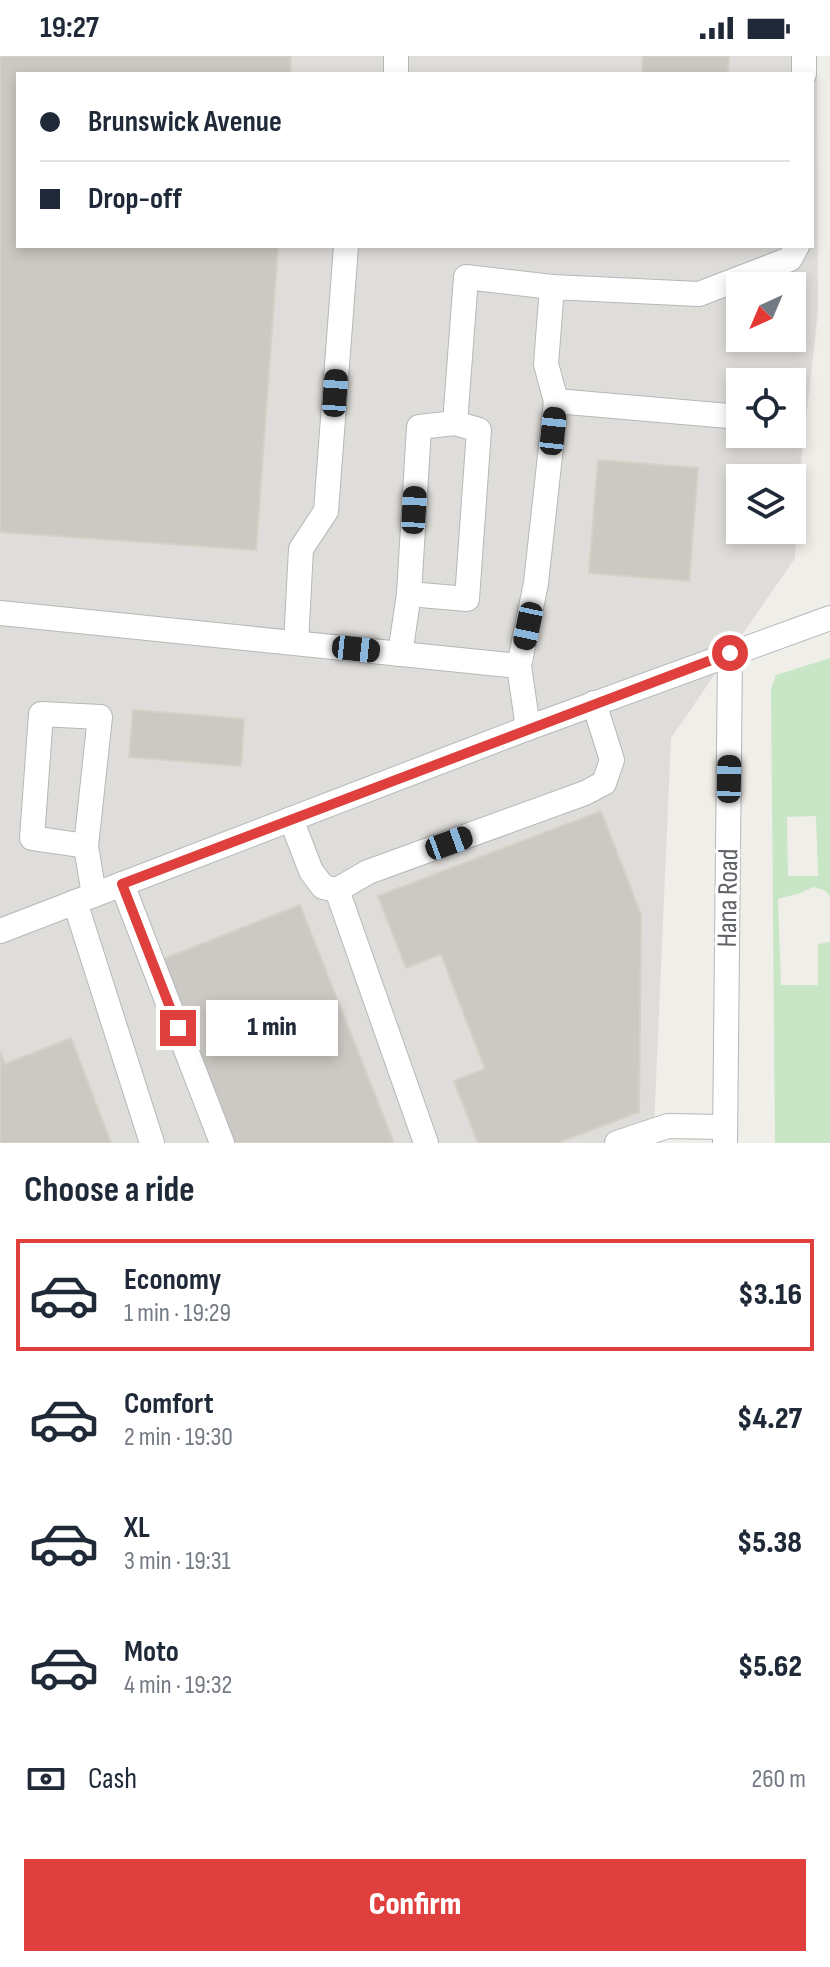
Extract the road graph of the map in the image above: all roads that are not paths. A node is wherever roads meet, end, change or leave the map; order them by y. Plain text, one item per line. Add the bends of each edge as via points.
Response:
1 (346, 248) edge
2 (796, 248) edge
3 (552, 287) junction
4 (556, 401) junction
5 (726, 416) edge
6 (455, 423) junction
7 (409, 594) junction
8 (0, 613) edge
9 (830, 618) edge
10 (296, 643) junction
11 (730, 653) junction
12 (400, 654) junction
13 (519, 666) junction
14 (594, 703) junction
15 (528, 728) junction
16 (291, 819) junction
17 (86, 846) junction
18 (122, 884) junction
19 (337, 890) junction
20 (84, 898) junction
21 (0, 931) edge
22 (725, 1135) edge
23 (152, 1143) edge
24 (222, 1143) edge
25 (426, 1143) edge
26 (617, 1143) edge

1 - 10 street via 326,511 301,549
2 - 3 street via 790,259 699,294
3 - 4 street via 546,364
3 - 6 street via 466,277
4 - 5 street
4 - 13 street via 536,583
6 - 7 street via 419,427
6 - 7 street via 479,430 467,599
7 - 12 street
8 - 10 street
9 - 11 street
10 - 12 street
11 - 14 street
11 - 22 street, Hana Road
12 - 13 street
13 - 15 street
14 - 15 street
14 - 19 street via 612,760 604,783 368,872
15 - 16 street
16 - 18 street
16 - 19 street via 311,871 323,887
17 - 17 street via 32,838 41,714 100,717
17 - 20 street
18 - 20 street
18 - 24 street
19 - 25 street
20 - 21 street
20 - 23 street
22 - 26 street via 668,1126

